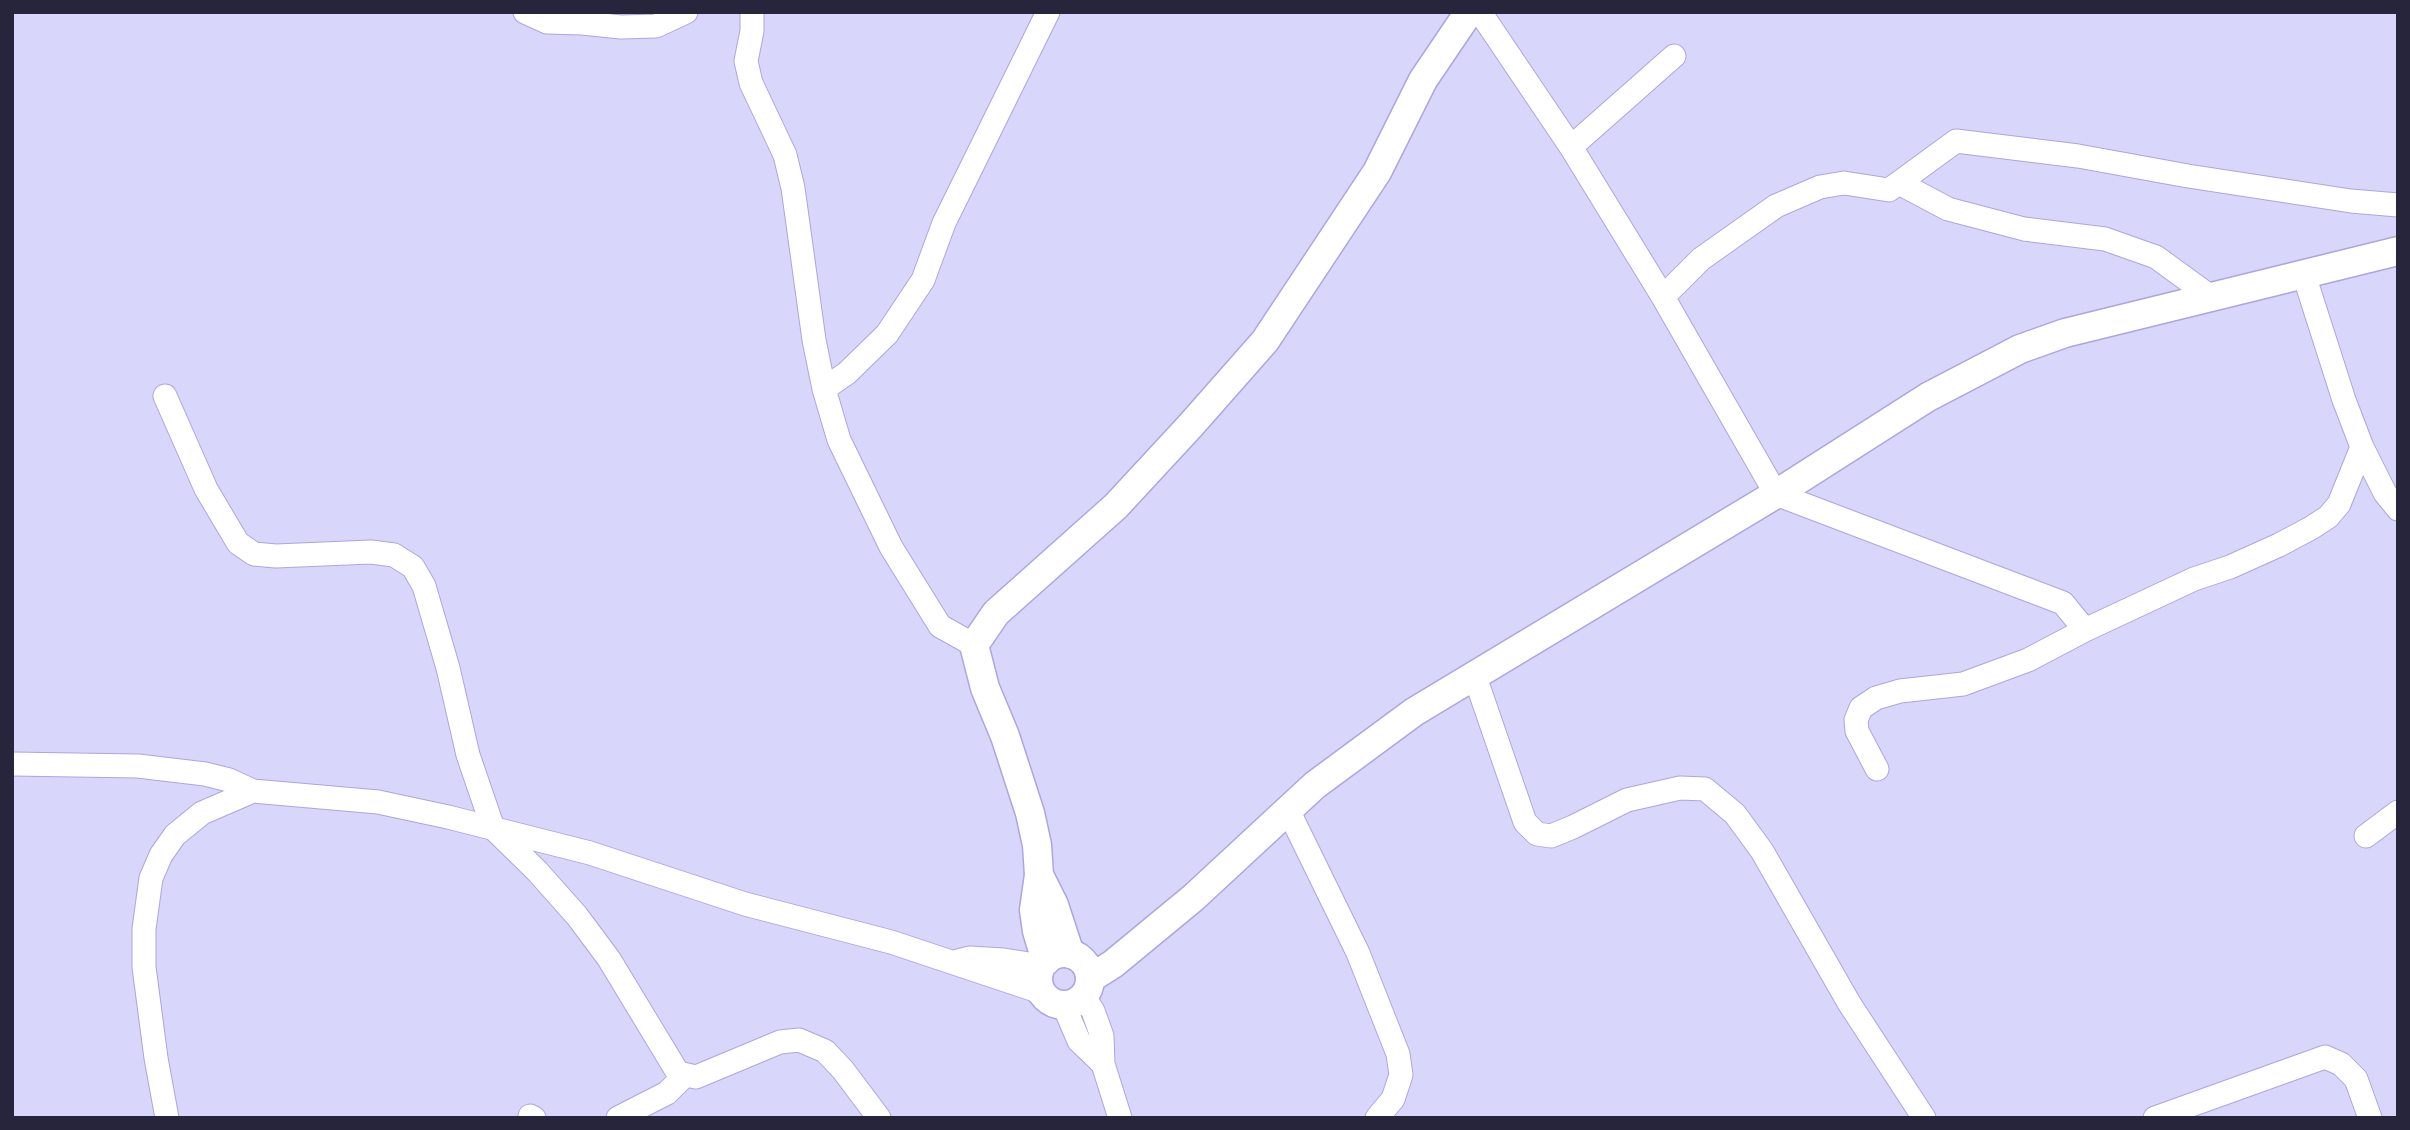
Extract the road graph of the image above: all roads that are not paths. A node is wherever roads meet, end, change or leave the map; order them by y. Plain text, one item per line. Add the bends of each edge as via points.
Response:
1 (525, 12) edge
2 (686, 12) edge
3 (752, 12) edge
4 (1048, 12) edge
5 (1469, 12) edge
6 (1480, 12) edge
7 (1674, 56) dead end
8 (1571, 147) junction
9 (1899, 183) junction
10 (2398, 205) edge
11 (2398, 251) edge
12 (2304, 275) junction
13 (1663, 297) junction
14 (2211, 297) junction
15 (824, 389) junction
16 (165, 396) dead end
17 (2362, 447) junction
18 (1776, 494) junction
19 (2398, 509) edge
20 (2085, 630) junction
21 (974, 645) junction
22 (1474, 674) junction
23 (12, 764) edge
24 (1877, 769) dead end
25 (253, 791) junction
26 (1289, 810) junction
27 (2398, 812) edge
28 (493, 828) junction
29 (2365, 836) dead end
30 (1063, 979) junction
31 (685, 1075) junction
32 (167, 1118) edge
33 (618, 1118) edge
34 (879, 1118) edge
35 (1120, 1118) edge
36 (1377, 1118) edge
37 (1924, 1118) edge
38 (2155, 1118) edge
39 (2370, 1118) edge

1 - 2 street via 547,22 621,27 656,26
3 - 15 street via 746,61 751,83 785,155 793,188
4 - 15 street via 944,223 923,280 887,334
5 - 21 street via 1423,80 1377,172 1265,341 1115,506 996,613
6 - 8 street
7 - 8 street
8 - 13 street
9 - 10 street via 1956,141
9 - 13 street via 1888,190 1844,183 1820,187 1776,206 1701,258
9 - 14 street via 1948,209 2024,229 2105,239 2156,257
11 - 12 street
12 - 14 street
12 - 17 street
13 - 18 street
14 - 18 street via 2107,321 2020,349 1928,397
15 - 21 street via 839,440 891,547 940,626
16 - 28 street via 206,489 238,543 254,554 276,556 394,555 412,567 424,586 468,755
17 - 19 street
17 - 20 street via 2339,504 2328,517 2279,545
18 - 20 street via 2063,603
18 - 22 street
20 - 24 street via 2028,660 1964,684 1900,691 1861,708 1857,731
21 - 30 street via 1030,813 1039,874 1054,905
22 - 26 street via 1369,744
22 - 37 street via 1525,822 1537,834 1551,836 1627,800 1681,788 1705,789 1735,814
23 - 25 street via 138,766 205,774
25 - 28 street via 378,802
25 - 32 street via 202,813 176,835 150,878 144,967
26 - 30 street via 1113,964
26 - 36 street via 1358,953 1398,1054 1401,1075 1393,1099
27 - 29 street
28 - 30 street via 952,962 988,958
28 - 31 street via 577,916 609,959 672,1065
30 - 35 street via 1093,1011
31 - 33 street via 667,1093
31 - 34 street via 696,1077 780,1042 799,1040 825,1051
38 - 39 street via 2325,1057 2357,1079

